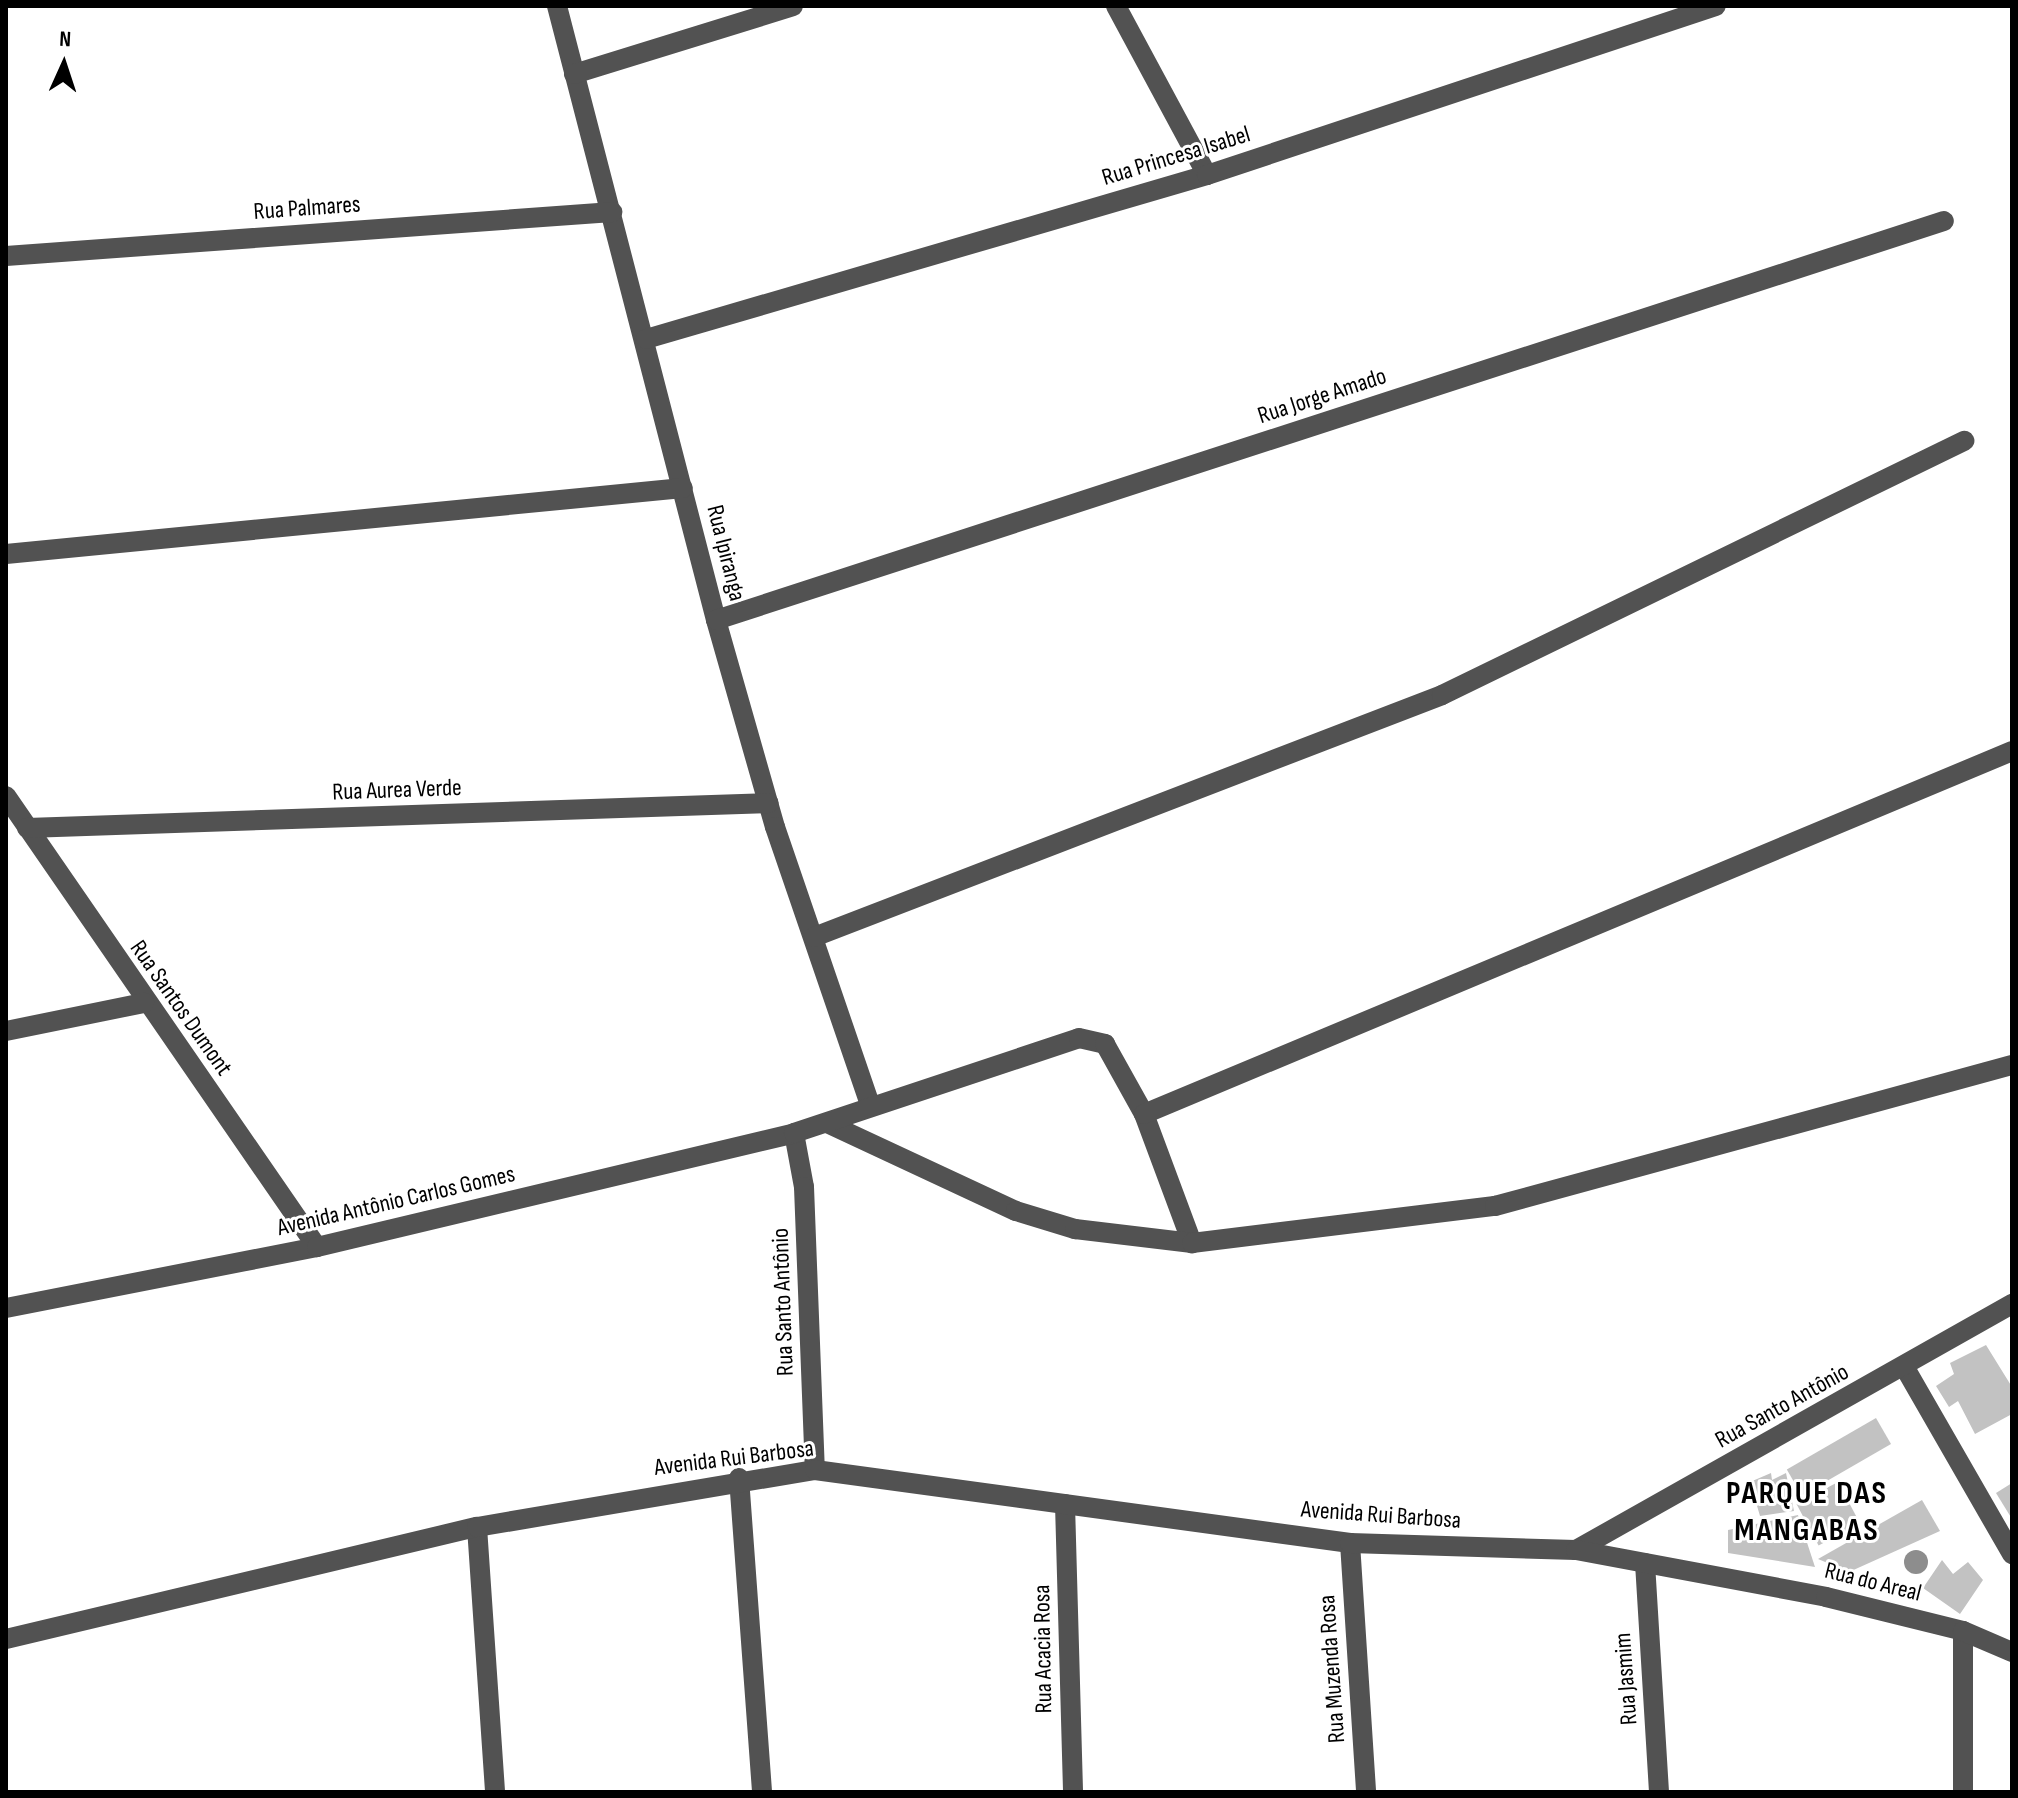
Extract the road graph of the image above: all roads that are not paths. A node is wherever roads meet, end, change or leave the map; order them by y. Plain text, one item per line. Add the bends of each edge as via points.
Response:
1 (557, 6) edge
2 (793, 6) edge
3 (1116, 6) edge
4 (1716, 6) edge
5 (574, 74) junction
6 (1207, 175) junction
7 (612, 212) junction
8 (1944, 221) dead end
9 (6, 256) edge
10 (646, 339) junction
11 (1964, 441) dead end
12 (683, 488) junction
13 (6, 554) edge
14 (716, 620) junction
15 (2012, 751) edge
16 (6, 796) edge
17 (769, 803) junction
18 (27, 828) junction
19 (814, 937) junction
20 (144, 1003) junction
21 (6, 1031) edge
22 (2012, 1065) edge
23 (870, 1105) junction
24 (1144, 1114) junction
25 (827, 1123) junction
26 (794, 1133) junction
27 (1192, 1243) junction
28 (317, 1247) junction
29 (2012, 1304) edge
30 (6, 1308) edge
31 (1905, 1368) junction
32 (815, 1470) junction
33 (739, 1478) junction
34 (1065, 1504) junction
35 (477, 1527) junction
36 (1350, 1543) junction
37 (1576, 1550) junction
38 (2012, 1554) edge
39 (1645, 1563) junction
40 (1963, 1631) junction
41 (6, 1639) edge
42 (2012, 1652) edge
43 (495, 1792) edge
44 (762, 1792) edge
45 (1073, 1792) edge
46 (1366, 1792) edge
47 (1659, 1792) edge
48 (1963, 1792) edge

1 - 5 street, Rua Ipiranga
2 - 5 street
3 - 6 street
4 - 6 street, Rua Princesa Isabel
5 - 7 street, Rua Ipiranga
6 - 10 street, Rua Princesa Isabel
7 - 9 street, Rua Palmares
7 - 10 street, Rua Ipiranga
8 - 14 street, Rua Jorge Amado
10 - 12 street, Rua Ipiranga
11 - 19 street via 1442,695
12 - 13 street
12 - 14 street, Rua Ipiranga
14 - 17 street, Rua Ipiranga
15 - 24 street
16 - 18 street, Rua Santos Dumont
17 - 18 street, Rua Aurea Verde
17 - 19 street, Rua Ipiranga
18 - 20 street, Rua Santos Dumont
19 - 23 street, Rua Ipiranga
20 - 21 street
20 - 28 street, Rua Santos Dumont
22 - 27 street via 1509,1203
23 - 24 street, Avenida Antônio Carlos Gomes via 1088,1037 1105,1044
23 - 25 street, Avenida Antônio Carlos Gomes
24 - 27 street, Avenida Antônio Carlos Gomes
25 - 26 street, Avenida Antônio Carlos Gomes
25 - 27 street via 1016,1211 1075,1229
26 - 28 street, Avenida Antônio Carlos Gomes
26 - 32 street, Rua Santo Antônio via 804,1187
28 - 30 street, Avenida Antônio Carlos Gomes
29 - 31 street, Rua Santo Antônio
31 - 37 street, Rua Santo Antônio
31 - 38 street
32 - 33 street, Avenida Rui Barbosa
32 - 34 street, Avenida Rui Barbosa
33 - 35 street, Avenida Rui Barbosa
33 - 44 street
34 - 36 street, Avenida Rui Barbosa
34 - 45 street, Rua Acacia Rosa
35 - 41 street, Avenida Rui Barbosa
35 - 43 street
36 - 37 street, Avenida Rui Barbosa
36 - 46 street, Rua Muzenda Rosa
37 - 39 street, Rua do Areal
39 - 40 street, Rua do Areal
39 - 47 street, Rua Jasmim
40 - 42 street, Rua do Areal
40 - 48 street

